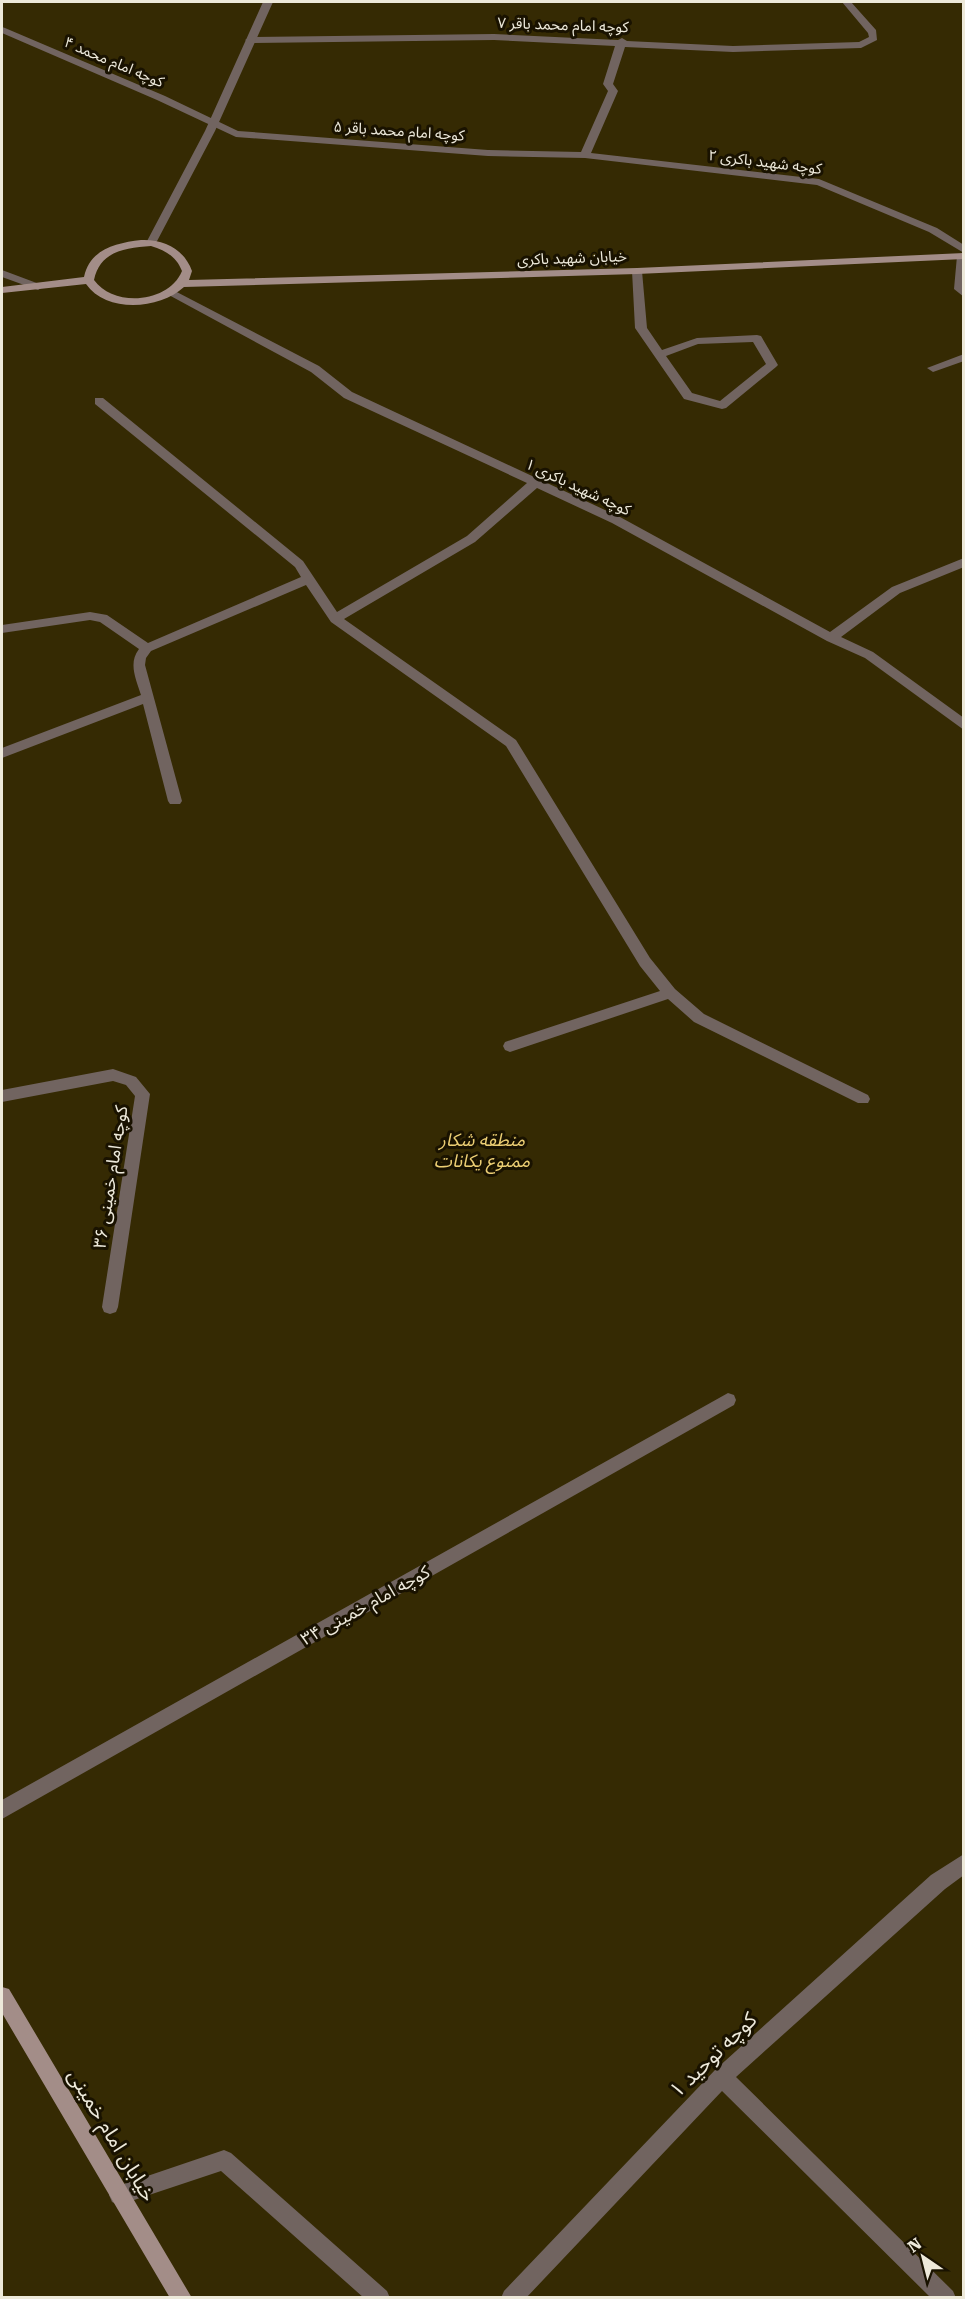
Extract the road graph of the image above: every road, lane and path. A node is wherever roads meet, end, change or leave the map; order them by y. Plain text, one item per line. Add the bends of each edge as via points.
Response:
1 (268, 2) edge
2 (846, 2) edge
3 (2, 30) edge
4 (250, 40) junction
5 (621, 41) junction
6 (213, 124) junction
7 (585, 155) junction
8 (151, 243) junction
9 (963, 254) edge
10 (637, 271) junction
11 (2, 273) edge
12 (89, 280) junction
13 (38, 287) junction
14 (176, 288) junction
15 (2, 290) edge
16 (963, 294) edge
17 (659, 355) junction
18 (963, 357) edge
19 (933, 368) dead end
20 (99, 402) dead end
21 (535, 483) junction
22 (963, 562) edge
23 (309, 579) junction
24 (335, 619) junction
25 (2, 629) edge
26 (831, 638) junction
27 (147, 648) junction
28 (147, 698) junction
29 (963, 725) edge
30 (2, 753) edge
31 (175, 801) dead end
32 (670, 993) junction
33 (510, 1046) dead end
34 (2, 1096) edge
35 (863, 1099) dead end
36 (110, 1307) dead end
37 (728, 1400) dead end
38 (2, 1810) edge
39 (963, 1863) edge
40 (2, 1996) edge
41 (722, 2077) junction
42 (118, 2195) junction
43 (182, 2298) edge
44 (380, 2298) edge
45 (511, 2298) edge
46 (945, 2298) edge

1 - 4 street
2 - 5 street, کوچه امام محمد باقر ۷ via 874,38 861,45 733,49
3 - 6 street, کوچه امام محمد ۴
4 - 5 street, کوچه امام محمد باقر ۷ via 494,37
4 - 6 street
5 - 7 street via 608,84 613,91
6 - 7 street, کوچه امام محمد باقر ۵ via 236,134 278,138 488,153
6 - 8 street
7 - 9 street, کوچه شهید باکری ۲ via 819,182 933,230
8 - 12 main road via 113,248 98,257 90,268
8 - 14 main road via 183,258 187,271
9 - 10 main road, خیابان شهید باکری
9 - 16 street via 959,289
10 - 14 main road, خیابان شهید باکری
10 - 17 street via 641,328
11 - 13 street
12 - 13 main road
12 - 14 main road via 100,293 122,301 148,300
13 - 15 main road
14 - 21 street, کوچه شهید باکری ۱ via 315,369 348,395
17 - 17 street via 688,396 722,405 771,365 757,338 697,341
18 - 19 street
20 - 23 street via 299,564
21 - 24 street via 471,539
21 - 26 street, کوچه شهید باکری ۱ via 616,520
22 - 26 street via 896,590
23 - 24 street
23 - 27 street
24 - 32 street via 511,743 645,962
25 - 27 street via 90,616 102,618
26 - 29 street, کوچه شهید باکری ۱ via 869,655
27 - 28 street via 139,665
28 - 30 street
28 - 31 street
32 - 33 street
32 - 35 street via 699,1018
34 - 36 street, کوچه امام خمینی ۳۶ via 113,1076 131,1081 143,1094
37 - 38 street, کوچه امام خمینی ۳۴
39 - 41 street, کوچه توحید ۱
40 - 42 main road, خیابان امام خمینی
41 - 45 street, کوچه توحید ۱
41 - 46 street
42 - 43 main road, خیابان امام خمینی
42 - 44 street via 224,2160

